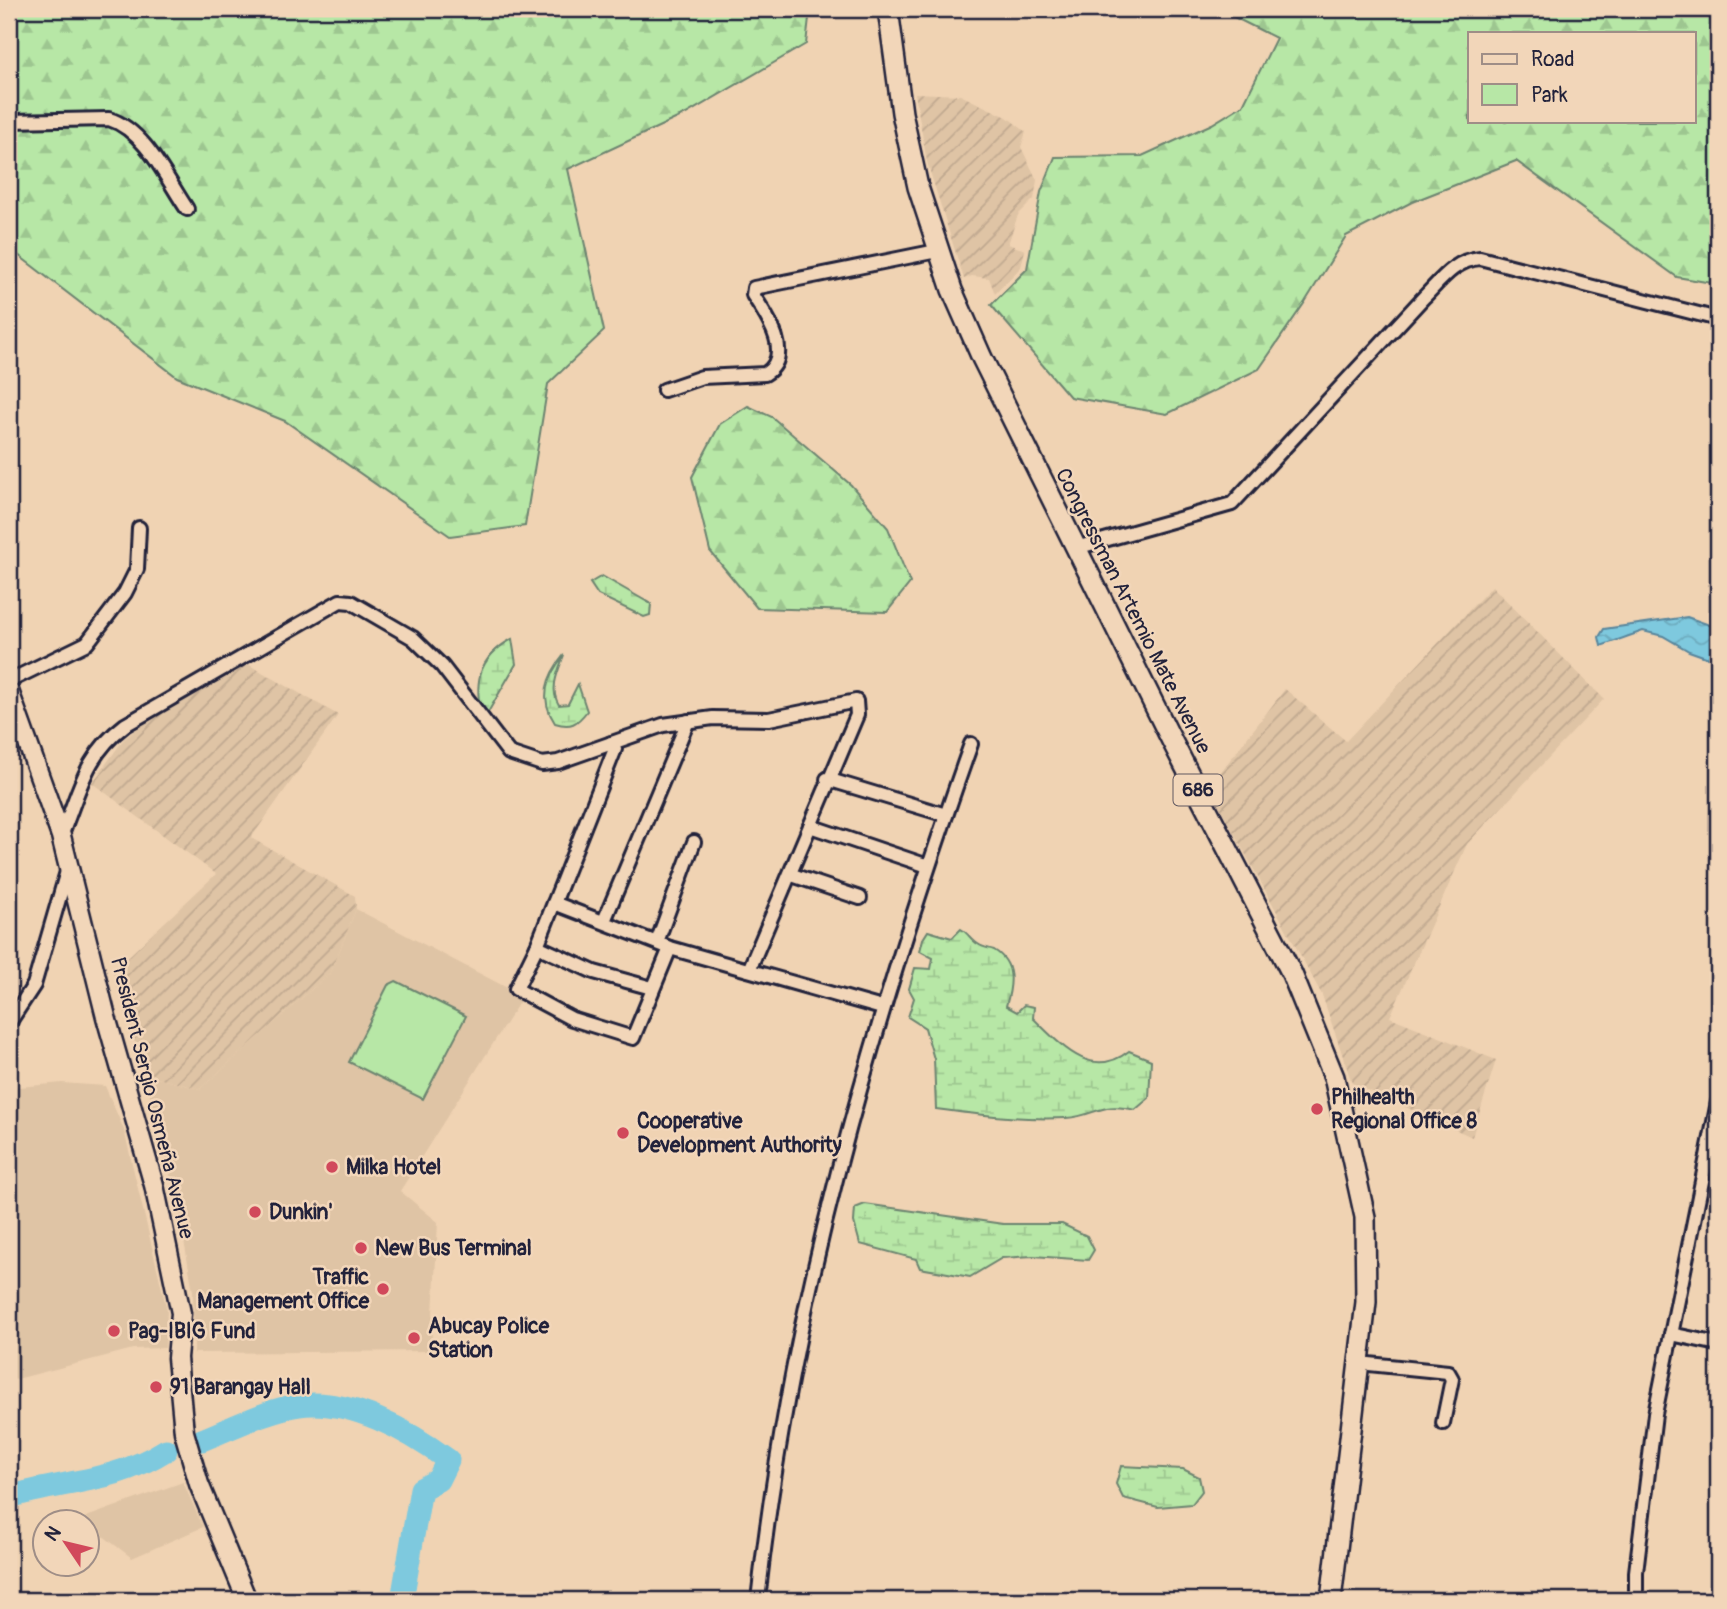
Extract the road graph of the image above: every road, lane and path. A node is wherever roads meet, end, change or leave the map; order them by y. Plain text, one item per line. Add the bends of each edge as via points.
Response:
1 (888, 9) edge
2 (9, 121) edge
3 (187, 209) dead end
4 (937, 251) junction
5 (1718, 319) edge
6 (664, 390) dead end
7 (139, 528) dead end
8 (1076, 548) junction
9 (9, 681) edge
10 (9, 691) edge
11 (14, 717) edge
12 (688, 721) junction
13 (611, 743) junction
14 (971, 744) dead end
15 (827, 779) junction
16 (946, 815) junction
17 (810, 826) junction
18 (61, 836) junction
19 (694, 842) dead end
20 (69, 864) junction
21 (928, 866) junction
22 (792, 875) junction
23 (860, 898) dead end
24 (554, 903) junction
25 (604, 921) junction
26 (657, 942) junction
27 (537, 946) junction
28 (670, 948) junction
29 (749, 970) junction
30 (652, 988) junction
31 (882, 1008) junction
32 (9, 1023) edge
33 (1718, 1102) edge
34 (1671, 1334) junction
35 (1718, 1344) edge
36 (1359, 1363) junction
37 (1443, 1423) dead end
38 (247, 1600) edge
39 (758, 1600) edge
40 (1331, 1600) edge
41 (1636, 1600) edge

1 - 4 main road, Congressman Artemio Mate Avenue / 686 via 902,113
2 - 3 street via 118,122 149,153
4 - 6 street via 754,288 752,293 777,340 772,370 702,377
4 - 8 main road, Congressman Artemio Mate Avenue / 686 via 969,330
5 - 8 street via 1480,258 1466,259 1424,297 1232,504
7 - 9 street via 137,569 87,643
8 - 36 main road, Congressman Artemio Mate Avenue / 686 via 1292,974 1327,1054 1365,1217 1366,1302
10 - 11 main road, President Sergio Osmeña Avenue
11 - 18 main road, President Sergio Osmeña Avenue
12 - 13 street
12 - 15 street via 769,719 856,701 857,715
12 - 25 street
13 - 18 street via 558,762 542,764 516,757 414,638 351,602 340,601 104,741 90,759
13 - 24 street via 615,749
14 - 16 street
15 - 16 street
15 - 17 street
16 - 21 street
17 - 21 street
17 - 22 street
18 - 20 main road, President Sergio Osmeña Avenue
19 - 26 street
20 - 32 street via 34,985
20 - 38 main road, President Sergio Osmeña Avenue via 154,1185 180,1307 177,1358 184,1432 199,1484
21 - 31 street
22 - 23 street
22 - 29 street
24 - 25 street
24 - 27 street
25 - 26 street
26 - 28 street
27 - 30 street via 593,972
27 - 30 street via 516,989 572,1018 633,1038
28 - 29 street
28 - 30 street
29 - 31 street
31 - 39 street via 806,1296 776,1461
33 - 34 street
34 - 35 street
34 - 41 street via 1655,1414
36 - 37 street via 1448,1372 1452,1379
36 - 40 main road, Congressman Artemio Mate Avenue / 686

